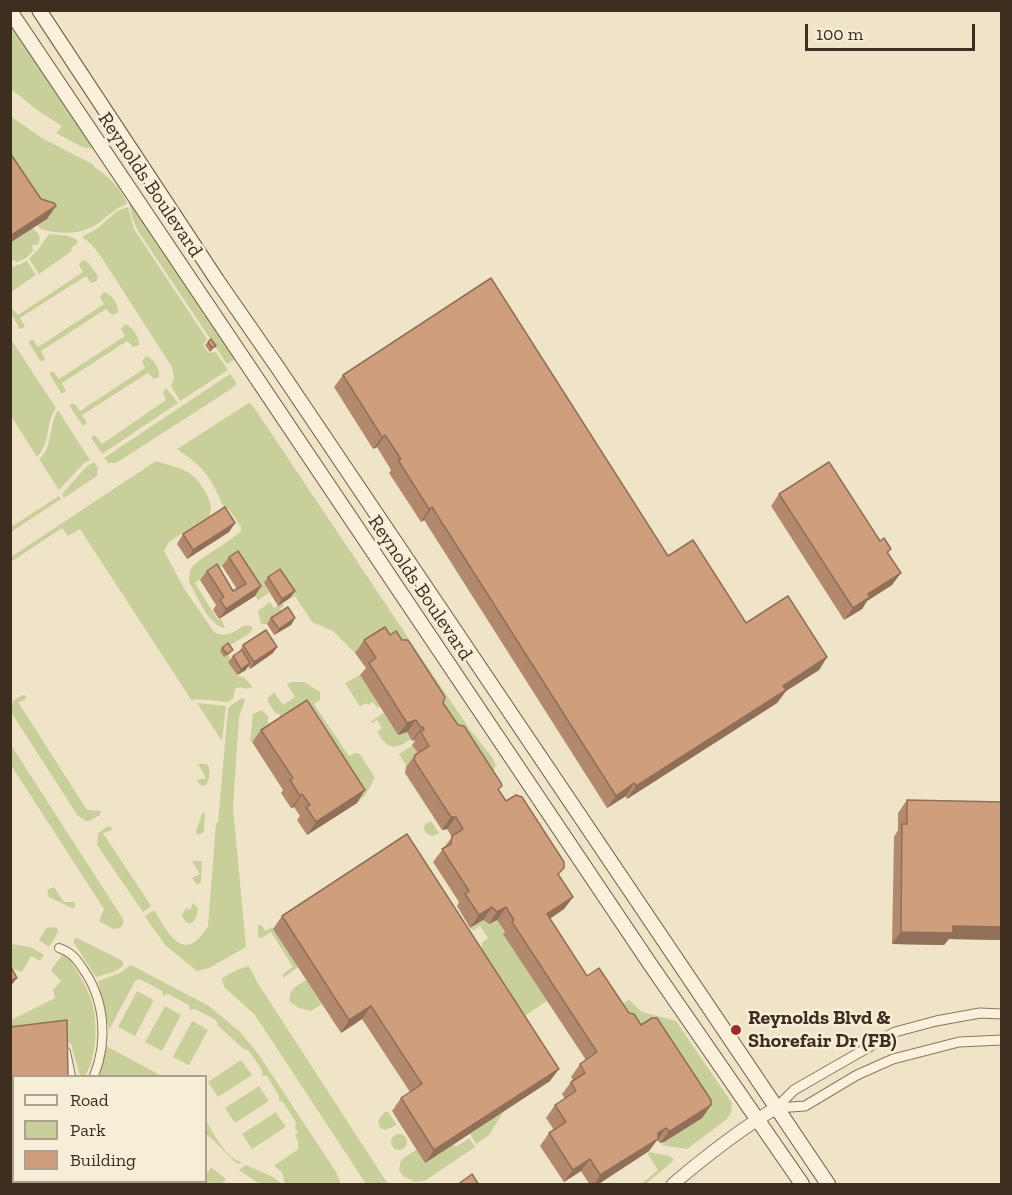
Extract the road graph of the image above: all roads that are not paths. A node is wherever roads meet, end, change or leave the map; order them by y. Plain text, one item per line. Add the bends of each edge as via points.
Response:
1 (39, 10) edge
2 (10, 11) edge
3 (59, 948) dead end
4 (1002, 1014) edge
5 (1002, 1040) edge
6 (64, 1045) edge
7 (71, 1075) edge
8 (95, 1075) edge
9 (776, 1108) junction
10 (756, 1120) junction
11 (673, 1185) edge
12 (802, 1185) edge
13 (828, 1185) edge

1 - 9 main road, Reynolds Boulevard
2 - 10 main road, Reynolds Boulevard
3 - 8 street via 73,955 88,976 99,1003 102,1037
4 - 9 street via 980,1013 895,1032 794,1090
5 - 9 street via 959,1042 893,1059 805,1106
6 - 7 street
9 - 10 street
9 - 13 main road, Reynolds Boulevard
10 - 11 street
10 - 12 main road, Reynolds Boulevard

